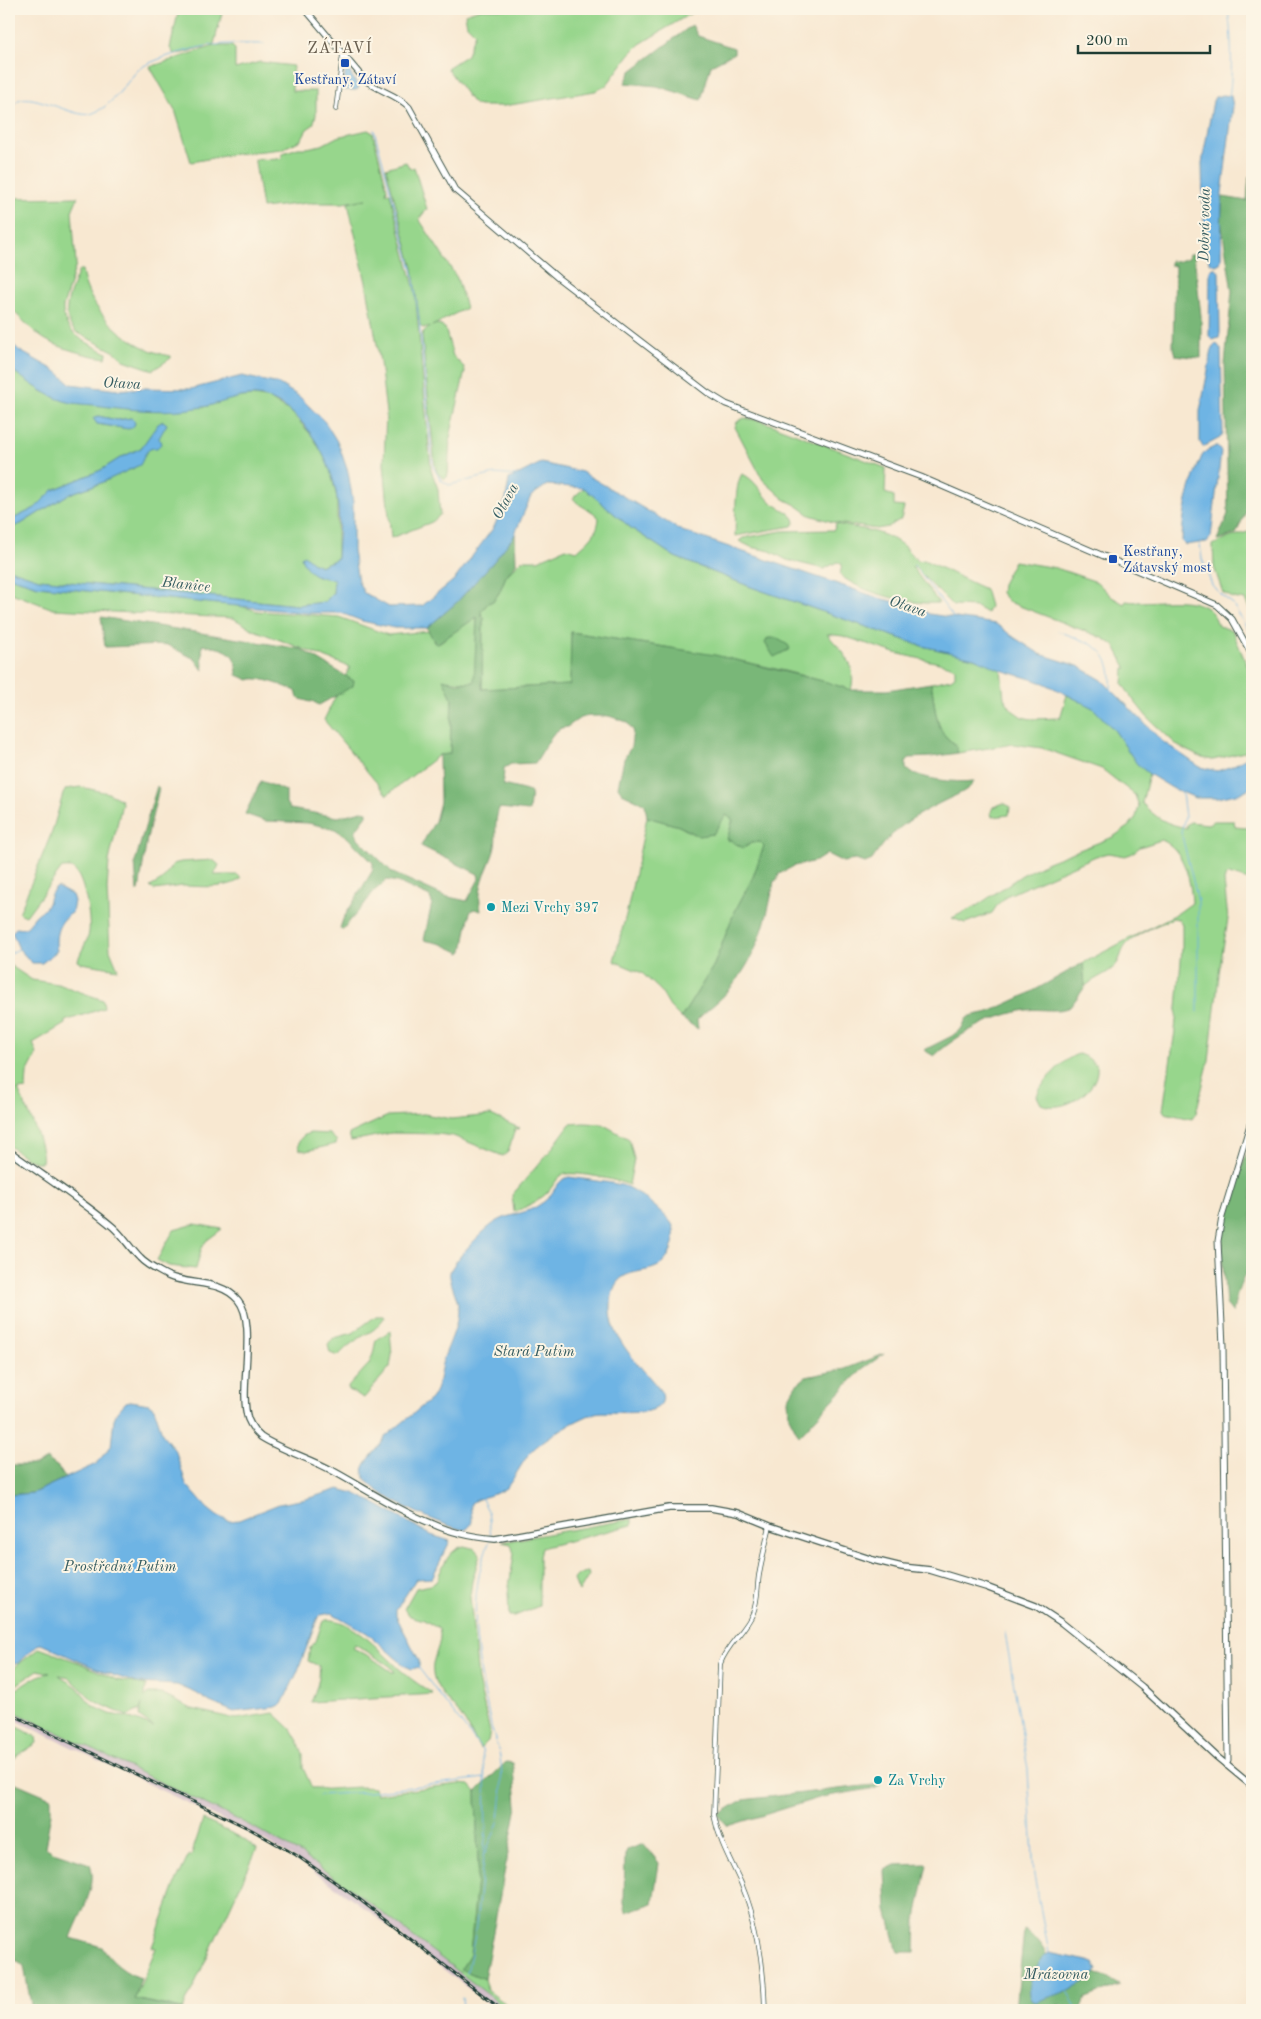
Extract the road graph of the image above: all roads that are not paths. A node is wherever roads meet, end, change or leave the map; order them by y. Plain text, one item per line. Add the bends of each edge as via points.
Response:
1 (304, 9) edge
2 (343, 54) junction
3 (336, 109) dead end
4 (1252, 655) edge
5 (1252, 1118) edge
6 (9, 1151) edge
7 (770, 1526) junction
8 (1227, 1750) junction
9 (1217, 1757) junction
10 (1226, 1765) junction
11 (1252, 1786) edge
12 (765, 2010) edge

1 - 2 street
2 - 3 street
2 - 4 street via 372,86 408,107 461,196 558,278 708,393 726,404 921,477 1217,605 1232,618
5 - 8 street via 1222,1217 1218,1241 1224,1376
6 - 7 main road via 112,1226 151,1266 176,1279 222,1288 237,1298 246,1322 247,1417 255,1431 405,1512 448,1530 495,1538 682,1507 721,1509
7 - 9 main road via 873,1560 948,1575 1036,1606 1142,1687
7 - 12 street via 752,1614 723,1654 720,1664 714,1815 718,1834 750,1908 760,1954
8 - 9 street
8 - 10 street
9 - 10 main road
10 - 11 main road

